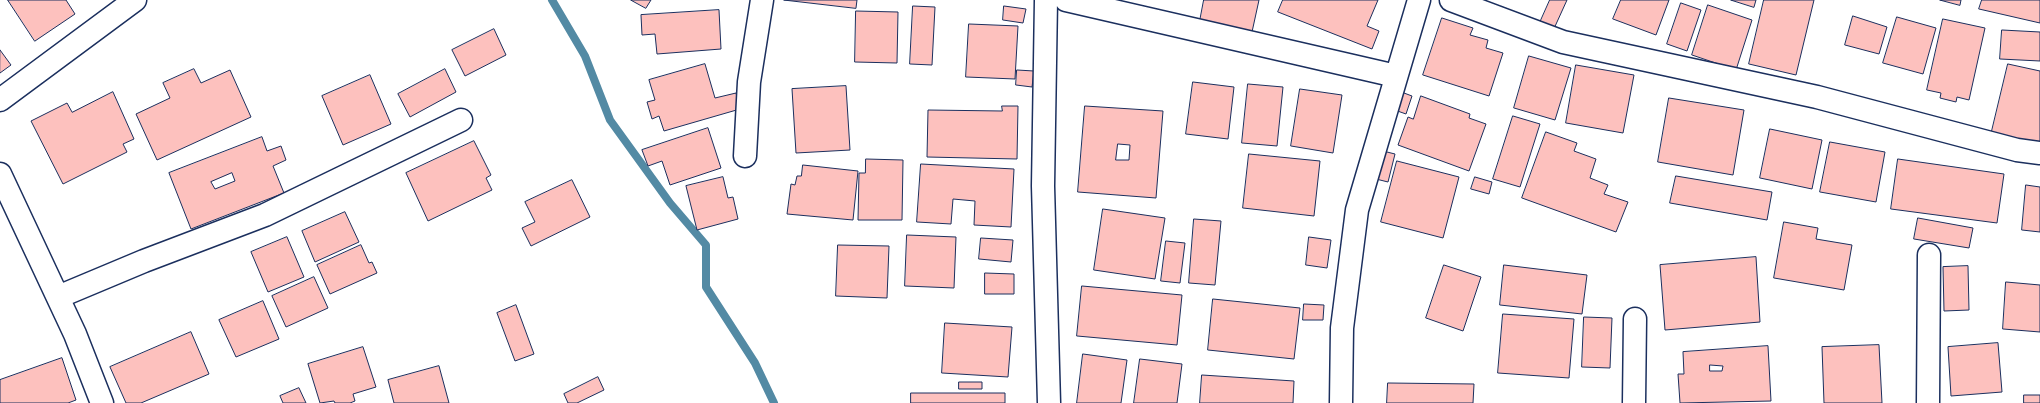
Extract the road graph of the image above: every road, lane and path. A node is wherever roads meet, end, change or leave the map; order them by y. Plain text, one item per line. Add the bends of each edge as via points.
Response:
1 (135, 0) edge
2 (762, 0) edge
3 (1046, 0) edge
4 (1066, 0) edge
5 (1419, 0) edge
6 (1451, 0) edge
7 (1396, 76) junction
8 (0, 100) edge
9 (461, 120) dead end
10 (2040, 153) edge
11 (745, 156) dead end
12 (0, 174) edge
13 (1929, 255) dead end
14 (58, 297) junction
15 (1635, 319) dead end
16 (102, 403) edge
17 (1049, 403) edge
18 (1341, 403) edge
19 (1634, 403) edge
20 (1928, 403) edge

1 - 8 street
2 - 11 street via 749,82
3 - 17 street via 1043,186
4 - 7 street
5 - 7 street
6 - 10 street via 1563,42 1817,97 2017,150
7 - 18 street via 1357,210 1342,328
9 - 14 street via 265,215
12 - 14 street
13 - 20 street
14 - 16 street
15 - 19 street

